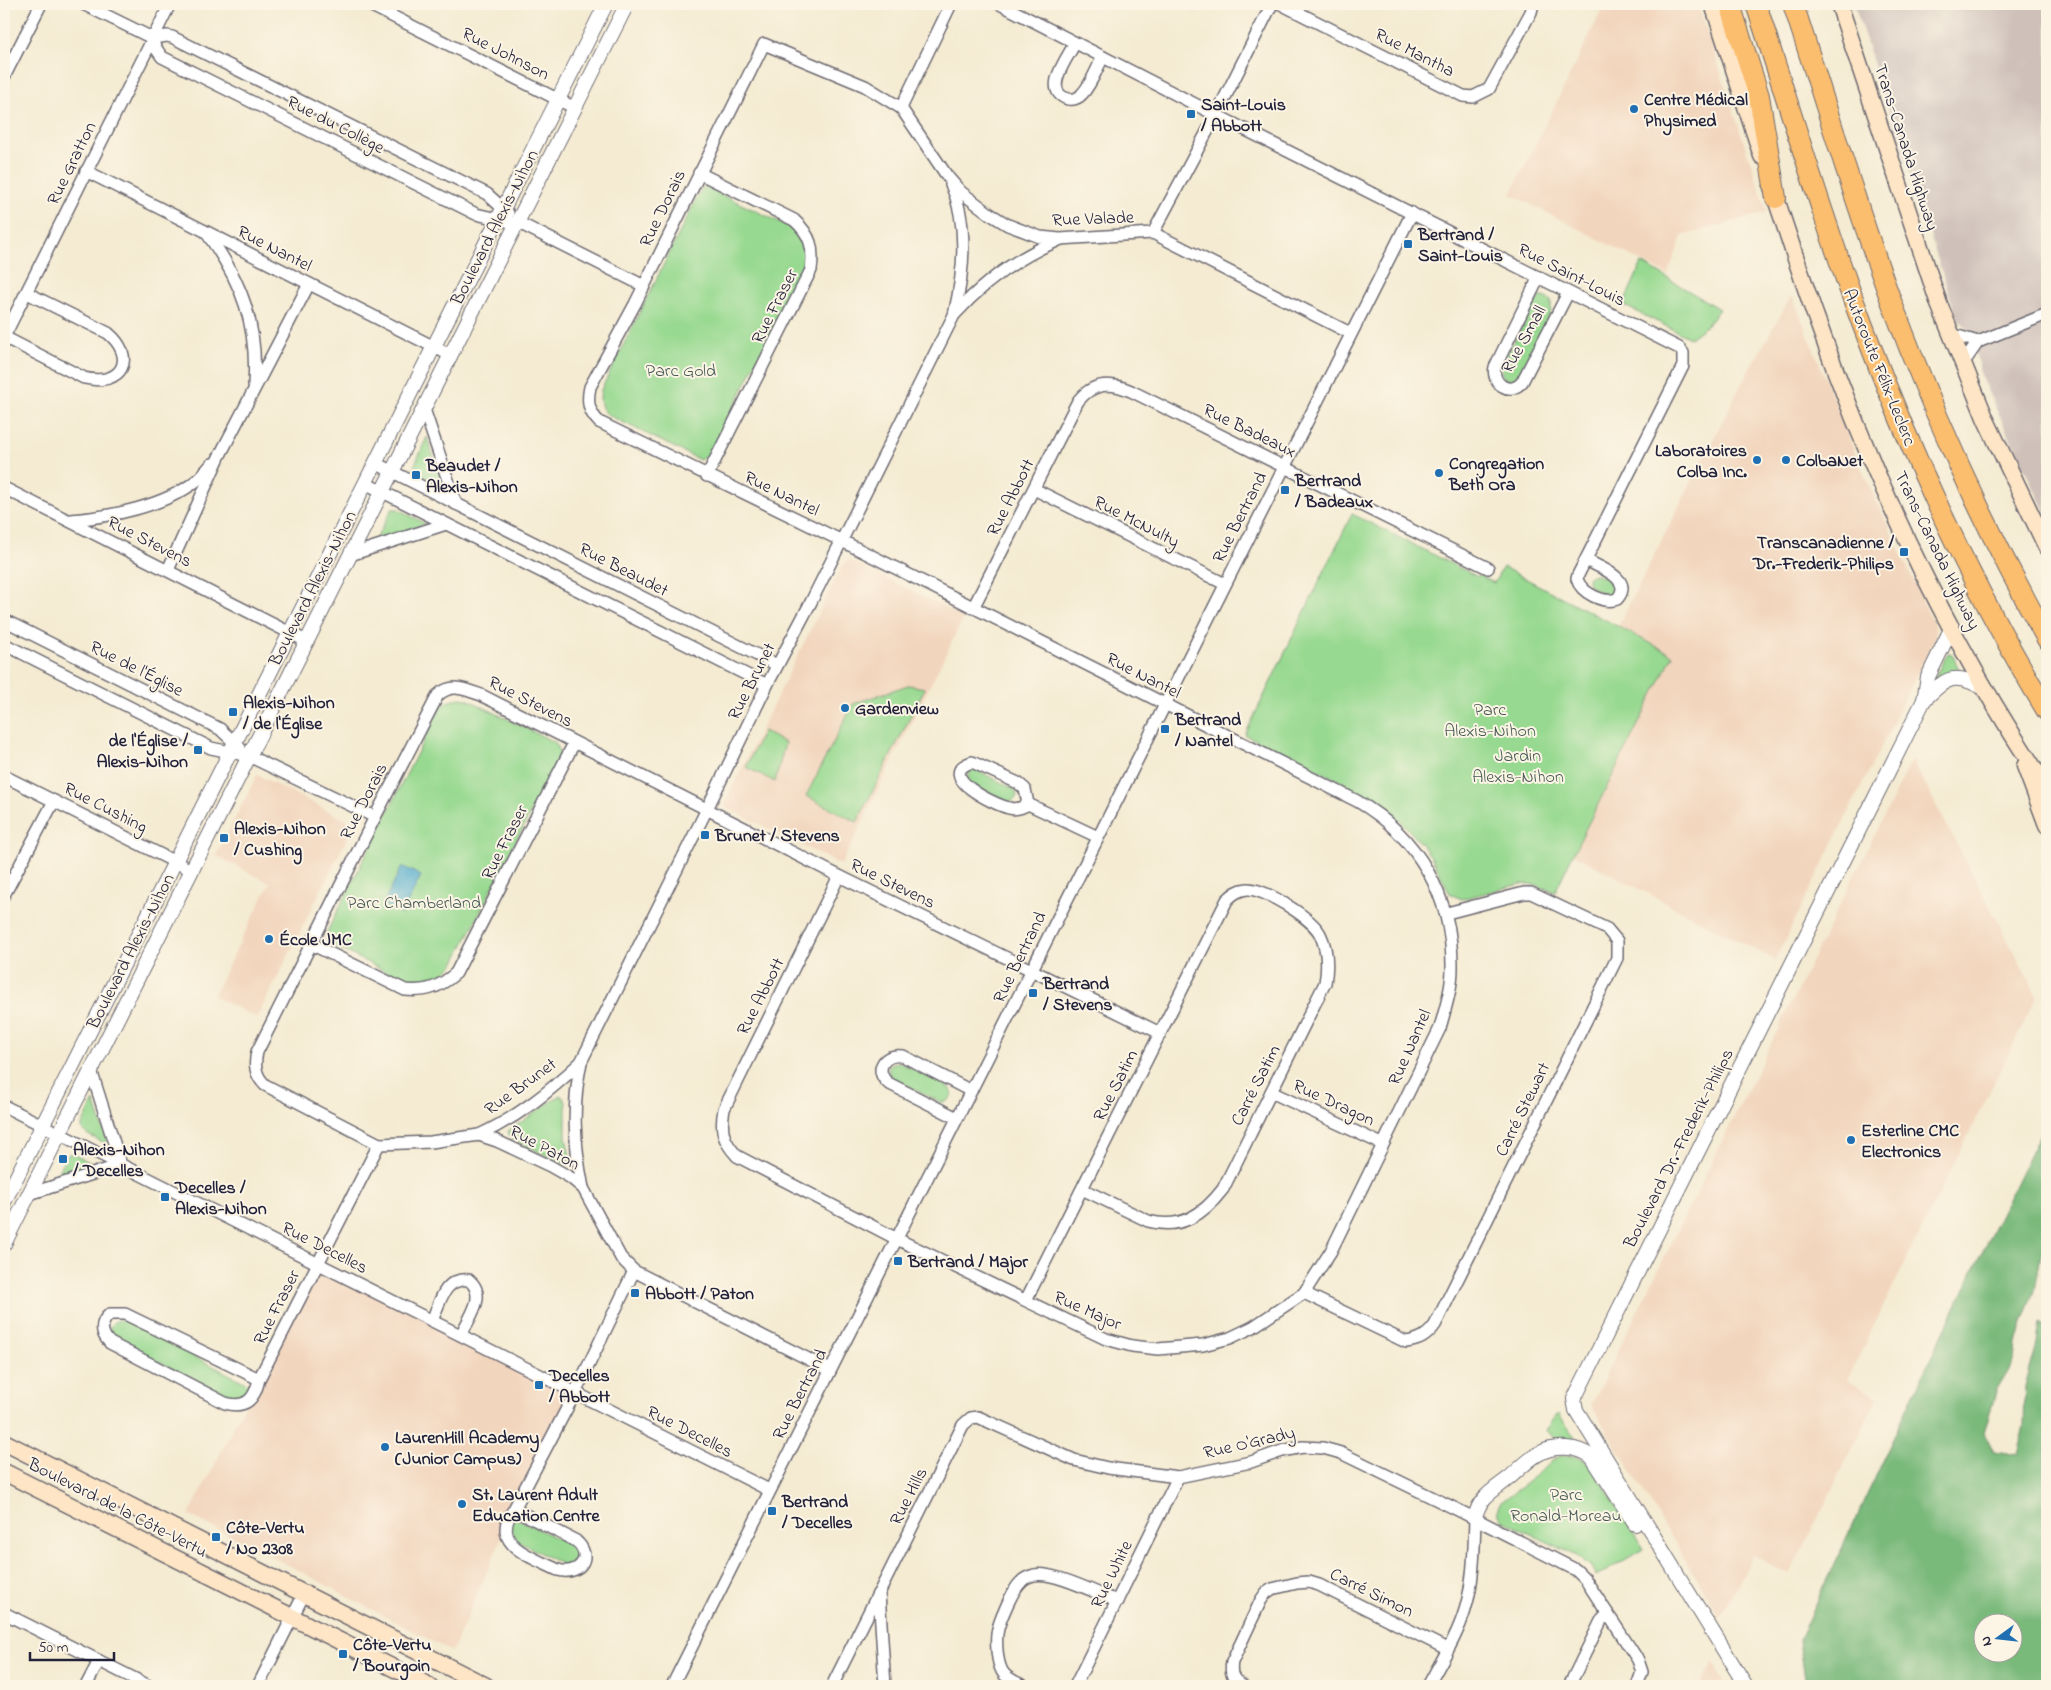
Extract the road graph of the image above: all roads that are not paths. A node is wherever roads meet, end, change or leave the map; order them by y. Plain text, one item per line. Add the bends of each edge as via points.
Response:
1 (41, 4) edge
2 (82, 4) edge
3 (170, 4) edge
4 (368, 4) edge
5 (606, 4) edge
6 (627, 4) edge
7 (952, 4) edge
8 (1000, 4) edge
9 (1272, 4) edge
10 (1281, 4) edge
11 (1533, 4) edge
12 (1713, 4) edge
13 (1730, 4) edge
14 (1756, 4) edge
15 (1793, 4) edge
16 (1806, 4) edge
17 (1839, 4) edge
18 (152, 38) junction
19 (1075, 43) junction
20 (764, 44) joint
21 (1103, 57) junction
22 (4, 77) edge
23 (558, 99) junction
24 (575, 108) junction
25 (901, 108) junction
26 (1216, 115) junction
27 (1843, 155) junction
28 (86, 171) junction
29 (699, 173) junction
30 (947, 176) junction
31 (1776, 198) junction
32 (1412, 213) junction
33 (501, 214) junction
34 (517, 222) junction
35 (1153, 233) junction
36 (207, 234) junction
37 (1060, 239) junction
38 (1539, 278) junction
39 (309, 284) junction
40 (644, 286) junction
41 (27, 293) junction
42 (1568, 293) junction
43 (2047, 314) edge
44 (9, 315) edge
45 (954, 316) junction
46 (1350, 333) junction
47 (1950, 334) junction
48 (4, 337) edge
49 (1978, 342) junction
50 (434, 347) junction
51 (450, 355) junction
52 (1962, 365) junction
53 (590, 387) joint
54 (253, 392) junction
55 (1078, 401) joint
56 (424, 409) junction
57 (219, 457) junction
58 (375, 463) junction
59 (1284, 466) junction
60 (392, 472) junction
61 (707, 476) junction
62 (366, 483) junction
63 (4, 488) edge
64 (1034, 489) junction
65 (381, 492) junction
66 (456, 504) junction
67 (69, 520) junction
68 (446, 524) junction
69 (842, 541) junction
70 (2047, 548) edge
71 (350, 555) junction
72 (1586, 560) dead end
73 (1488, 568) dead end
74 (168, 570) junction
75 (1225, 584) junction
76 (973, 608) junction
77 (4, 620) edge
78 (1952, 627) junction
79 (290, 633) junction
80 (2047, 639) edge
81 (306, 641) junction
82 (4, 644) edge
83 (777, 665) junction
84 (767, 685) junction
85 (450, 688) joint
86 (1986, 689) junction
87 (1924, 700) junction
88 (1165, 705) junction
89 (2047, 712) edge
90 (2015, 740) junction
91 (574, 743) junction
92 (232, 748) junction
93 (249, 756) junction
94 (4, 776) edge
95 (2047, 788) edge
96 (54, 801) junction
97 (1028, 804) junction
98 (707, 809) junction
99 (374, 817) junction
100 (2047, 825) edge
101 (1098, 838) junction
102 (175, 862) junction
103 (191, 870) junction
104 (839, 876) junction
105 (1240, 890) joint
106 (4, 895) edge
107 (1447, 913) junction
108 (311, 944) junction
109 (1032, 970) junction
110 (1160, 1034) junction
111 (580, 1062) junction
112 (91, 1070) junction
113 (256, 1072) joint
114 (971, 1091) junction
115 (1271, 1092) junction
116 (4, 1106) edge
117 (957, 1118) junction
118 (42, 1126) junction
119 (60, 1135) junction
120 (479, 1135) junction
121 (723, 1135) joint
122 (379, 1144) junction
123 (1382, 1144) junction
124 (121, 1165) junction
125 (583, 1188) junction
126 (1082, 1189) junction
127 (29, 1194) junction
128 (4, 1202) edge
129 (897, 1239) junction
130 (4, 1244) edge
131 (317, 1263) junction
132 (634, 1271) junction
133 (1304, 1293) junction
134 (1026, 1300) junction
135 (432, 1321) junction
136 (461, 1335) junction
137 (830, 1370) junction
138 (259, 1379) junction
139 (575, 1392) junction
140 (971, 1418) joint
141 (4, 1442) edge
142 (4, 1472) edge
143 (1178, 1477) junction
144 (769, 1490) junction
145 (514, 1509) junction
146 (1475, 1518) junction
147 (879, 1593) junction
148 (304, 1594) junction
149 (1118, 1602) junction
150 (1695, 1604) junction
151 (4, 1613) edge
152 (1608, 1614) junction
153 (293, 1618) junction
154 (1448, 1649) junction
155 (99, 1661) junction
156 (86, 1686) edge
157 (149, 1686) edge
158 (258, 1686) edge
159 (429, 1686) edge
160 (486, 1686) edge
161 (672, 1686) edge
162 (832, 1686) edge
163 (885, 1686) edge
164 (1024, 1686) edge
165 (1075, 1686) edge
166 (1243, 1686) edge
167 (1428, 1686) edge
168 (1570, 1686) edge
169 (1637, 1686) edge
170 (1746, 1686) edge

1 - 22 street
2 - 18 street, Rue du Collège
3 - 18 street, Rue Gratton
4 - 23 street, Rue Johnson
5 - 23 street, Boulevard Alexis-Nihon
6 - 24 street, Boulevard Alexis-Nihon
7 - 25 street
8 - 19 street, Rue Saint-Louis
9 - 26 street
10 - 11 street, Rue Mantha via 1463,96 1473,97 1489,89
12 - 31 main road, Trans-Canada Highway
13 - 31 highway via 1759,96
14 - 89 highway, Autoroute Félix-Leclerc via 1848,284 1893,403 1960,552
15 - 27 highway, Autoroute Félix-Leclerc
16 - 27 highway
17 - 47 main road, Trans-Canada Highway
18 - 28 street, Rue Gratton
18 - 33 street, Rue du Collège via 172,37 487,194
18 - 33 street, Rue du Collège via 162,57 476,214
19 - 21 street, Rue Saint-Louis
19 - 21 street via 1056,78 1059,93 1067,98 1078,98 1084,93
20 - 25 street, Rue Valade via 865,86
20 - 29 street, Rue Dorais
21 - 26 street, Rue Saint-Louis
23 - 24 street, Rue Johnson
23 - 33 street, Boulevard Alexis-Nihon
24 - 34 street, Boulevard Alexis-Nihon
25 - 30 street, Rue Valade
26 - 32 street, Rue Saint-Louis
26 - 35 street
27 - 80 highway, Autoroute Félix-Leclerc via 1892,303 1927,391 1983,515
28 - 36 street, Rue Nantel
28 - 41 street, Rue Gratton
29 - 40 street, Rue Dorais
29 - 61 street, Rue Fraser via 794,220 805,229 813,256 812,270
30 - 37 street, Rue Valade via 971,200 1008,225 1040,237
30 - 45 street, Rue Brunet via 961,215 963,239 960,292
31 - 78 main road, Trans-Canada Highway via 1817,320 1858,426 1892,505
32 - 38 street, Rue Saint-Louis
32 - 46 street, Rue Bertrand
33 - 34 street, Rue du Collège
33 - 50 street, Boulevard Alexis-Nihon
34 - 40 street, Rue du Collège
34 - 51 street, Boulevard Alexis-Nihon
35 - 37 street, Rue Valade
35 - 46 street, Rue Valade
36 - 39 street, Rue Nantel
36 - 54 street via 225,259 248,309 256,364
37 - 45 street, Rue Brunet via 1005,268
38 - 42 street, Rue Saint-Louis
38 - 42 street, Rue Small via 1495,367 1494,377 1503,387 1516,388 1522,382
39 - 50 street, Rue Nantel
39 - 54 street
40 - 53 street, Rue Dorais
41 - 44 street, Rue Gratton
41 - 48 street via 118,341 122,364 117,374 109,380 84,378
42 - 72 street, Rue Saint-Louis via 1678,348 1684,360
43 - 49 street
44 - 48 street, Rue Gratton
45 - 69 street, Rue Brunet
46 - 59 street, Rue Bertrand
47 - 49 street
47 - 52 main road, Trans-Canada Highway
49 - 52 street
50 - 51 street, Rue Nantel
50 - 58 street, Boulevard Alexis-Nihon
51 - 56 street, Boulevard Alexis-Nihon
52 - 70 main road, Trans-Canada Highway
53 - 61 street, Rue Nantel via 588,407 599,422
54 - 57 street
55 - 59 street, Rue Badeaux via 1096,386 1120,386
55 - 64 street, Rue Abbott
56 - 60 street, Boulevard Alexis-Nihon
56 - 66 street
57 - 67 street via 196,481 157,501 109,515
57 - 74 street
58 - 60 street, Rue Beaudet
58 - 62 street, Boulevard Alexis-Nihon
59 - 73 street, Rue Badeaux
59 - 75 street, Rue Bertrand
60 - 65 street, Boulevard Alexis-Nihon
60 - 66 street, Rue Beaudet
61 - 69 street, Rue Nantel
62 - 65 street
62 - 79 street, Boulevard Alexis-Nihon
63 - 67 street, Rue Stevens
64 - 75 street, Rue McNulty
64 - 76 street, Rue Abbott
65 - 68 street
65 - 71 street, Boulevard Alexis-Nihon
66 - 83 street, Rue Beaudet
67 - 74 street, Rue Stevens
68 - 71 street
68 - 84 street
69 - 76 street, Rue Nantel
69 - 83 street, Rue Brunet
71 - 81 street, Boulevard Alexis-Nihon
74 - 79 street, Rue Stevens
75 - 88 street, Rue Bertrand
76 - 88 street, Rue Nantel
77 - 92 street, Rue de l'Église via 220,729
78 - 86 main road, Trans-Canada Highway
78 - 87 street via 1928,677
79 - 81 street, Rue Stevens
79 - 92 street, Boulevard Alexis-Nihon
81 - 93 street, Boulevard Alexis-Nihon
82 - 92 street, Rue de l'Église via 211,748
83 - 84 street, Rue Brunet
84 - 98 street, Rue Brunet
85 - 91 street, Rue Stevens via 459,687 481,695
85 - 99 street, Rue Dorais via 438,695 433,703
86 - 87 street via 1955,678 1941,683
86 - 90 main road, Trans-Canada Highway
87 - 150 street, Boulevard Dr.-Frederik-Philips via 1574,1399 1576,1410
88 - 101 street, Rue Bertrand
88 - 107 street, Rue Nantel via 1370,809 1395,830 1420,859
90 - 95 main road, Trans-Canada Highway
90 - 100 main road
91 - 98 street, Rue Stevens
91 - 108 street, Rue Fraser via 456,973 446,983 420,992 405,990
92 - 93 street, Rue de l'Église
92 - 102 street, Boulevard Alexis-Nihon
93 - 99 street, Rue de l'Église
93 - 103 street, Boulevard Alexis-Nihon
94 - 96 street, Rue Cushing
96 - 102 street, Rue Cushing
96 - 106 street
97 - 97 street via 1025,789 1018,783 972,762 962,769 962,783 970,789 1007,808 1016,809
97 - 101 street
98 - 104 street, Rue Stevens
98 - 111 street, Rue Brunet
99 - 108 street, Rue Dorais
101 - 109 street, Rue Bertrand
102 - 103 street, Rue Cushing
102 - 118 street, Boulevard Alexis-Nihon
103 - 112 street, Boulevard Alexis-Nihon
104 - 109 street, Rue Stevens
104 - 121 street, Rue Abbott via 728,1099 722,1120
105 - 110 street, Rue Satim via 1227,900
105 - 115 street, Carré Satim via 1258,891 1297,911 1320,932 1326,948 1325,983
107 - 123 street, Rue Nantel via 1451,988 1440,1028
107 - 133 street, Carré Stewart via 1531,893 1607,929 1617,941 1617,958 1428,1335 1417,1341 1402,1341
108 - 113 street, Rue Dorais via 257,1052
109 - 110 street, Rue Stevens
109 - 114 street, Rue Bertrand
110 - 126 street, Rue Satim
111 - 120 street, Rue Brunet via 553,1089 517,1115
111 - 125 street, Rue Brunet via 574,1113
112 - 119 street, Boulevard Alexis-Nihon
112 - 124 street
113 - 122 street, Rue Paton via 265,1085
114 - 117 street, Rue Bertrand
114 - 117 street via 903,1056 895,1054 882,1064 883,1079 888,1083
115 - 123 street, Rue Dragon
115 - 126 street, Carré Satim via 1222,1189 1210,1206 1194,1217 1157,1224
116 - 118 street, Rue Decelles
117 - 129 street, Rue Bertrand
118 - 119 street, Rue Decelles
118 - 128 street, Boulevard Alexis-Nihon
119 - 124 street, Rue Decelles
119 - 127 street, Boulevard Alexis-Nihon
120 - 122 street, Rue Paton via 431,1142
120 - 125 street, Rue Paton via 550,1166
121 - 129 street, Rue Major via 737,1156
122 - 131 street, Rue Fraser
123 - 133 street, Rue Major via 1331,1251
124 - 127 street
124 - 131 street, Rue Decelles
125 - 132 street, Rue Paton via 621,1258
126 - 134 street, Rue Satim
127 - 130 street, Boulevard Alexis-Nihon
129 - 134 street, Rue Major
129 - 137 street, Rue Bertrand
131 - 135 street, Rue Decelles
131 - 138 street, Rue Fraser
132 - 137 street, Rue Paton
132 - 139 street
133 - 134 street, Rue Major via 1270,1317 1230,1338 1203,1345 1158,1349 1106,1339
135 - 136 street, Rue Decelles
135 - 136 street via 448,1284 455,1280 469,1280 478,1292 478,1301
136 - 139 street, Rue Decelles
137 - 144 street, Rue Bertrand
138 - 138 street, Rue Fraser via 125,1314 110,1314 102,1323 102,1331 110,1343 225,1403 248,1402 257,1391
139 - 144 street, Rue Decelles
139 - 145 street
140 - 143 street, Rue O'Grady via 984,1419 1074,1460
140 - 147 street, Rue Hills via 963,1425
141 - 148 main road, Boulevard de la Côte-Vertu
142 - 153 main road, Boulevard de la Côte-Vertu
143 - 146 street, Rue O'Grady via 1251,1462 1282,1451 1323,1448 1341,1453
143 - 149 street, Rue White
144 - 161 street, Rue Bertrand
145 - 145 street via 505,1529 514,1547 558,1570 573,1571 580,1566 585,1553 582,1546
146 - 150 street, Boulevard Dr.-Frederik-Philips via 1486,1495 1538,1454 1564,1448 1585,1453 1594,1460 1674,1587
146 - 152 street, Rue O'Grady via 1580,1572
146 - 154 street via 1474,1560 1466,1609
147 - 162 street, Rue Hills
147 - 163 street
148 - 153 street
148 - 160 main road, Boulevard de la Côte-Vertu
149 - 164 street via 1070,1582 1040,1574 1020,1582 997,1634 1002,1672
149 - 165 street, Rue White
150 - 170 street, Boulevard Dr.-Frederik-Philips
151 - 155 street
152 - 168 street via 1601,1621
152 - 169 street, Rue O'Grady via 1641,1666
153 - 158 street
153 - 159 main road, Boulevard de la Côte-Vertu
154 - 166 street, Carré Simon via 1319,1585 1297,1583 1272,1589 1261,1600 1230,1670 1233,1679
154 - 167 street
155 - 156 street
155 - 157 street

